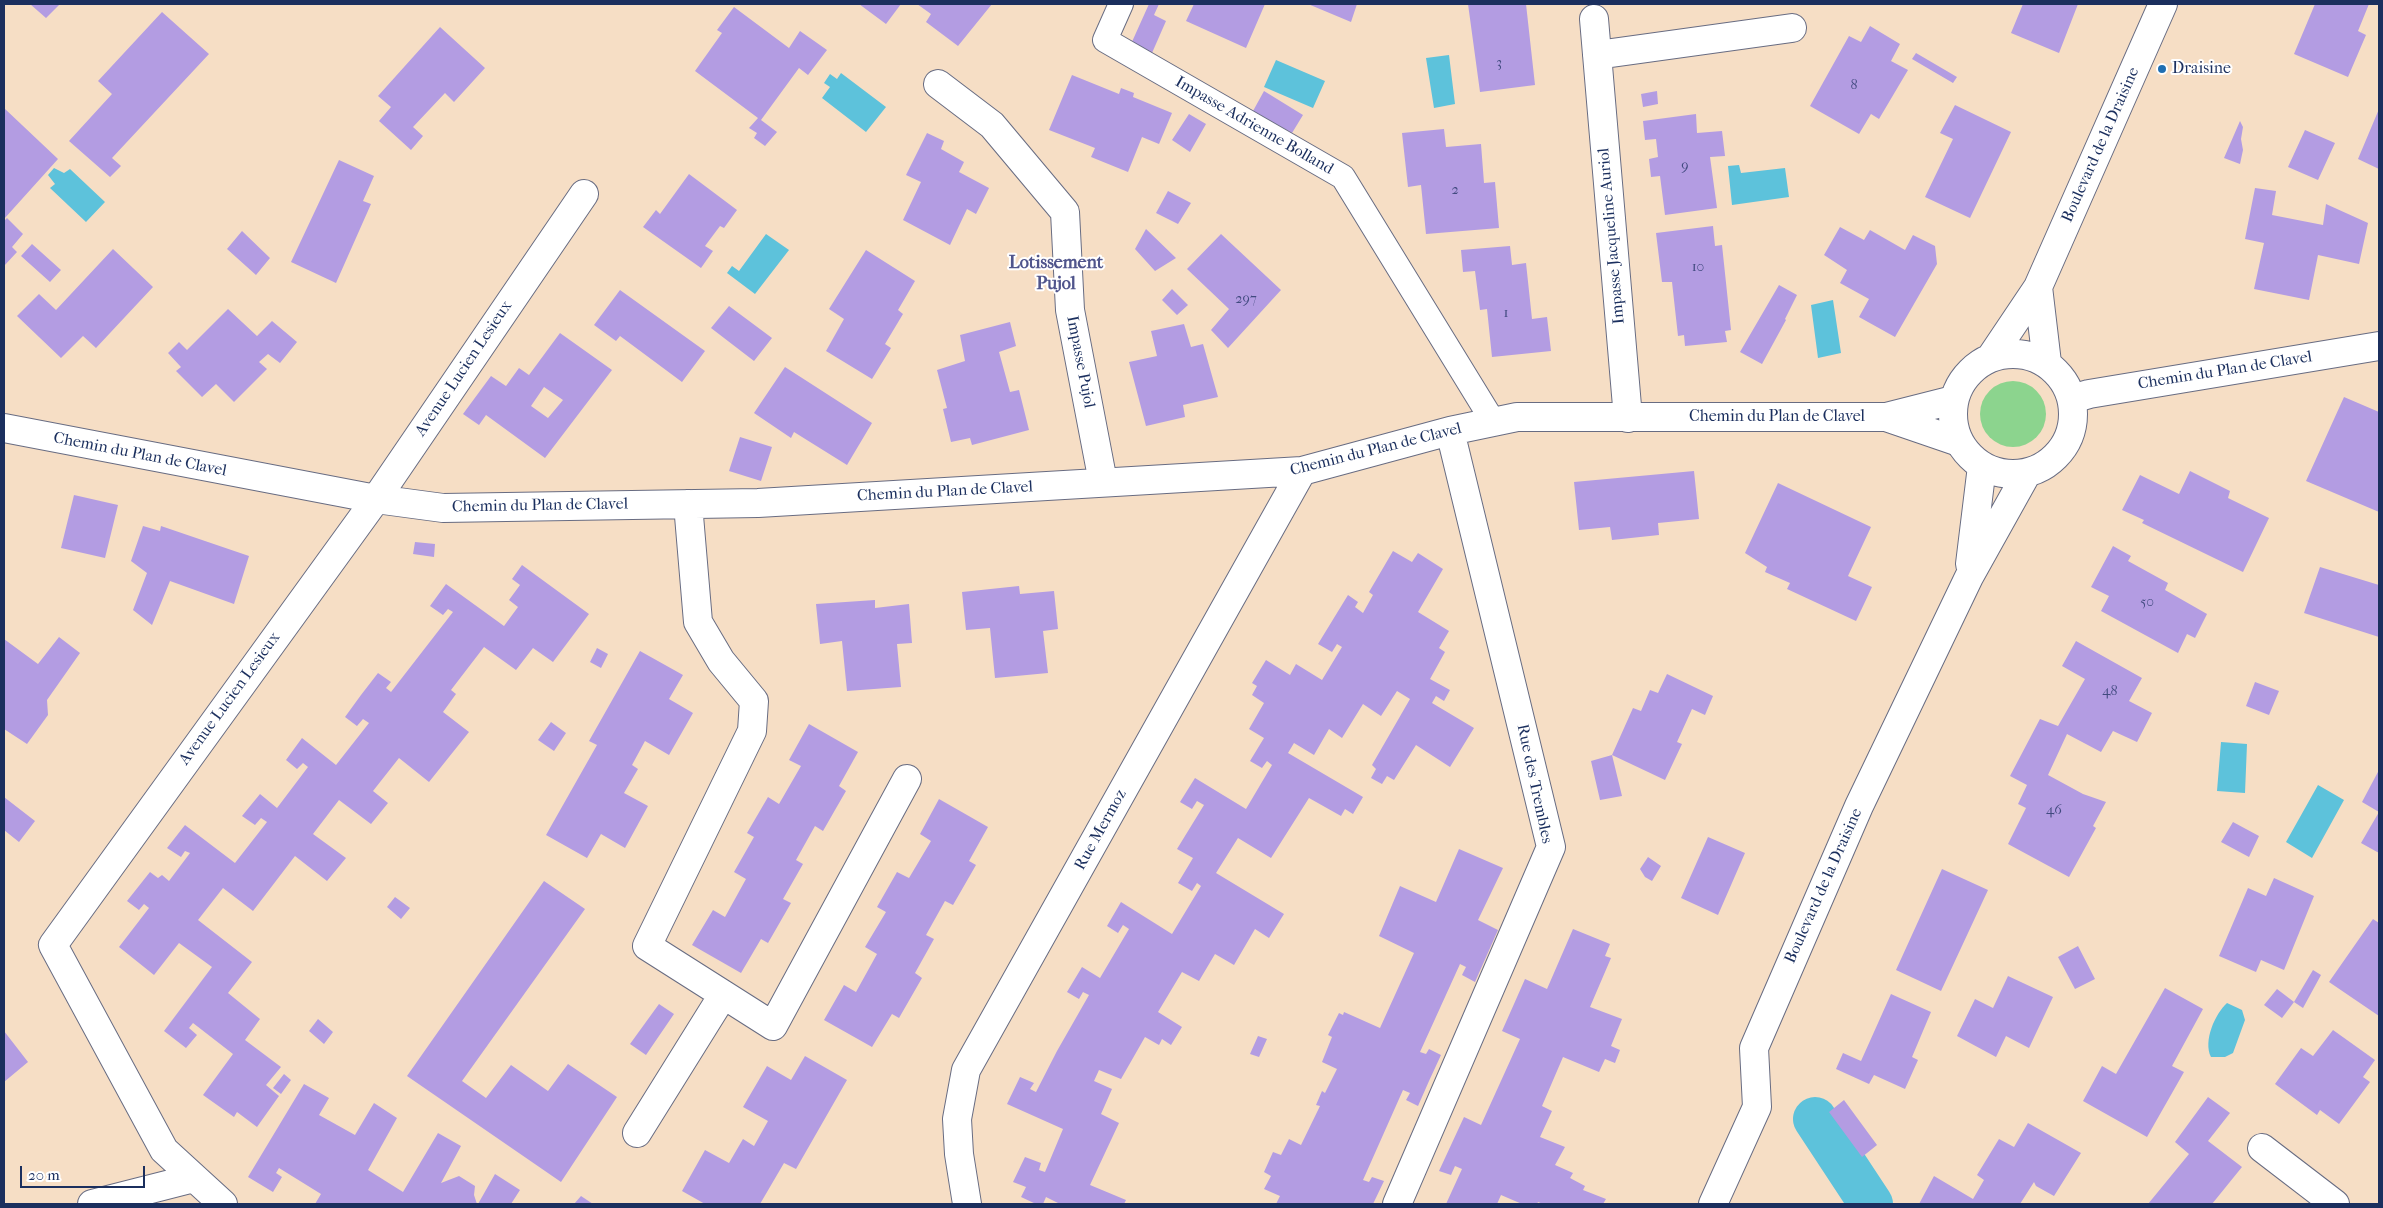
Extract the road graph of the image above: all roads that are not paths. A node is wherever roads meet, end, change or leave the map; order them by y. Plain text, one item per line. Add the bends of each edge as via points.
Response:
1 (1121, 4) edge
2 (2163, 4) edge
3 (1594, 19) dead end
4 (1792, 28) dead end
5 (1597, 55) junction
6 (938, 84) dead end
7 (584, 194) dead end
8 (2038, 287) junction
9 (2379, 346) edge
10 (1991, 357) junction
11 (2047, 364) junction
12 (2072, 399) junction
13 (1954, 400) junction
14 (1886, 417) junction
15 (1628, 418) junction
16 (1494, 423) junction
17 (4, 428) edge
18 (1450, 431) junction
19 (1959, 442) junction
20 (1982, 466) junction
21 (1302, 471) junction
22 (2027, 473) junction
23 (1102, 482) junction
24 (376, 499) junction
25 (688, 504) junction
26 (1969, 577) junction
27 (906, 779) dead end
28 (723, 995) junction
29 (637, 1133) dead end
30 (2262, 1148) dead end
31 (194, 1178) junction
32 (92, 1204) edge
33 (223, 1204) edge
34 (967, 1204) edge
35 (1397, 1204) edge
36 (1713, 1204) edge
37 (2335, 1204) edge

1 - 16 lane, Impasse Adrienne Bolland via 1105,40 1343,177
2 - 8 street, Boulevard de la Draisine
3 - 5 street, Impasse Jacqueline Auriol
4 - 5 street
5 - 15 street, Impasse Jacqueline Auriol
6 - 23 street, Impasse Pujol via 992,125 1065,212 1070,310
7 - 24 street, Avenue Lucien Lesieux
8 - 10 street, Boulevard de la Draisine
8 - 11 street
9 - 12 street, Chemin du Plan de Clavel
10 - 11 street via 2010,353 2029,355
10 - 13 street via 1974,367 1961,382
11 - 12 street via 2065,383
12 - 22 street via 2069,437 2045,466
13 - 14 street, Chemin du Plan de Clavel
13 - 19 street via 1952,422
14 - 15 street, Chemin du Plan de Clavel
14 - 19 street, Chemin du Plan de Clavel
15 - 16 street, Chemin du Plan de Clavel via 1517,417
16 - 18 street, Chemin du Plan de Clavel
17 - 24 street, Chemin du Plan de Clavel
18 - 21 street, Chemin du Plan de Clavel
18 - 35 street, Rue des Trembles via 1551,846
19 - 20 street via 1968,456
20 - 22 street via 2003,474
20 - 26 street, Boulevard de la Draisine
21 - 23 street, Chemin du Plan de Clavel
21 - 34 street, Rue Mermoz via 966,1070 958,1119
22 - 26 street, Boulevard de la Draisine
23 - 25 street, Chemin du Plan de Clavel via 758,503
24 - 25 street, Chemin du Plan de Clavel via 443,508
24 - 31 street, Avenue Lucien Lesieux via 53,945 164,1150
25 - 28 street via 698,622 721,661 754,701 752,730 647,946
26 - 36 street, Boulevard de la Draisine via 1859,806 1754,1048 1756,1107
27 - 28 street via 773,1026
28 - 29 street
30 - 37 street
31 - 32 street
31 - 33 street, Avenue Lucien Lesieux

